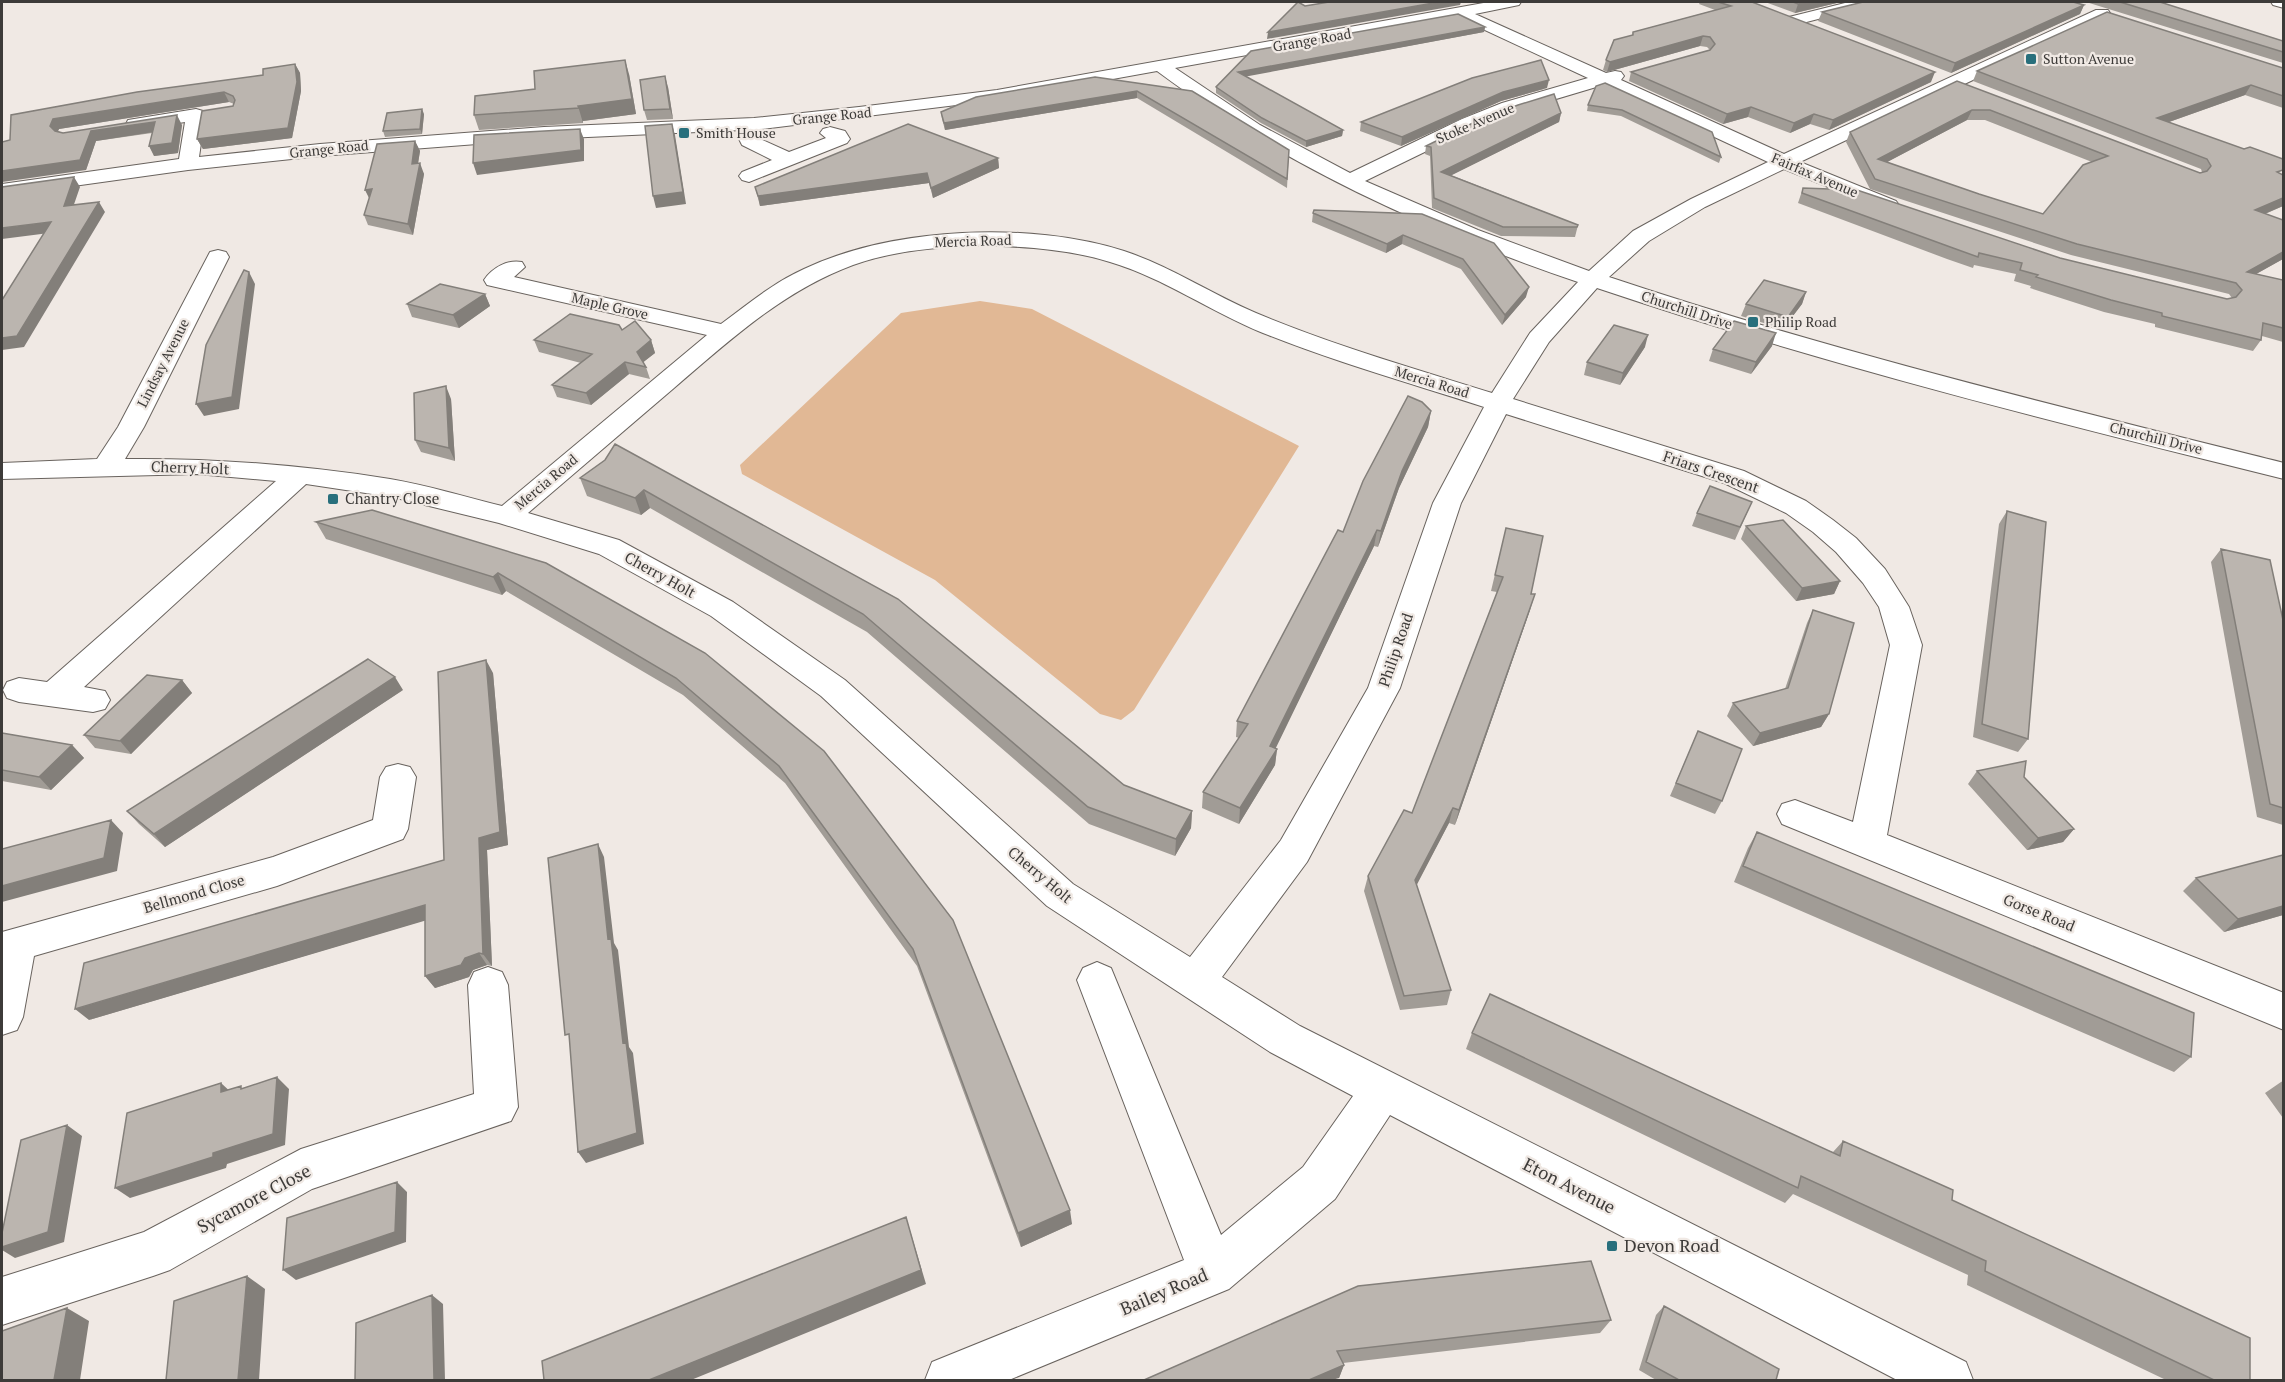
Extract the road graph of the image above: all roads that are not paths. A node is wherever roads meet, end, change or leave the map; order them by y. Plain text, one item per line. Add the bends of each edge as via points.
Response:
1 (1513, 2) edge
2 (1866, 2) edge
3 (2279, 2) edge
4 (2283, 3) edge
5 (2074, 4) edge
6 (1461, 13) junction
7 (1776, 13) edge
8 (1795, 20) junction
9 (1827, 32) edge
10 (1162, 67) junction
11 (1637, 70) edge
12 (1605, 79) junction
13 (218, 112) edge
14 (196, 115) junction
15 (754, 124) junction
16 (114, 127) edge
17 (830, 133) dead end
18 (790, 159) junction
19 (1784, 162) junction
20 (188, 164) junction
21 (749, 176) dead end
22 (1350, 181) junction
23 (2, 190) edge
24 (1903, 210) edge
25 (218, 257) dead end
26 (496, 280) dead end
27 (1592, 280) junction
28 (724, 332) junction
29 (1499, 402) junction
30 (106, 467) junction
31 (2, 471) edge
32 (2283, 471) edge
33 (300, 474) junction
34 (507, 516) junction
35 (19, 690) dead end
36 (54, 695) junction
37 (93, 699) dead end
38 (398, 777) dead end
39 (1795, 814) dead end
40 (1867, 843) junction
41 (1097, 980) dead end
42 (1195, 982) junction
43 (488, 986) dead end
44 (2283, 1012) edge
45 (2, 1017) edge
46 (1382, 1091) junction
47 (1212, 1272) junction
48 (2, 1301) edge
49 (950, 1380) edge
50 (1948, 1380) edge

1 - 6 street, Grange Road
2 - 8 street
3 - 4 street
5 - 19 street, Philip Road via 2108,15 1953,81
6 - 10 street, Grange Road
6 - 12 street, Fairfax Avenue
7 - 8 street
8 - 9 street
10 - 15 street, Grange Road via 986,97
10 - 22 street, Churchill Drive via 1269,139
11 - 12 street, Stoke Avenue
12 - 19 street, Fairfax Avenue
12 - 22 street, Stoke Avenue via 1469,123
13 - 14 street
14 - 16 street
14 - 20 street
15 - 18 street via 749,141
15 - 20 street, Grange Road via 445,139
17 - 18 street via 840,138
18 - 21 street
19 - 24 street, Fairfax Avenue
19 - 27 street, Philip Road via 1698,202 1641,236
20 - 23 street, Grange Road
22 - 27 street, Churchill Drive via 1475,236
25 - 30 street, Lindsay Avenue
26 - 28 street, Maple Grove
27 - 29 street, Philip Road via 1539,338
27 - 32 street, Churchill Drive via 1892,372
28 - 29 street, Mercia Road via 781,290 848,259 950,240 1043,241 1125,260 1280,332
28 - 34 street, Mercia Road
29 - 40 street, Friars Crescent via 1764,490 1823,526 1874,576 1894,608 1906,645
29 - 42 street, Philip Road via 1447,503 1384,688 1294,851
30 - 31 street, Cherry Holt
30 - 33 street, Cherry Holt via 197,466
33 - 34 street, Cherry Holt via 392,488
33 - 36 street
34 - 42 street, Cherry Holt via 609,547 722,609 833,688 1060,895
35 - 36 street
36 - 37 street
38 - 45 street, Bellmond Close via 390,829 277,871 16,944
39 - 40 street, Gorse Road
40 - 44 street, Gorse Road
41 - 47 street
42 - 46 street, Eton Avenue via 1285,1039
43 - 48 street, Sycamore Close via 496,1107 302,1171 153,1253
46 - 47 street, Bailey Road via 1319,1183
46 - 50 street, Eton Avenue
47 - 49 street, Bailey Road

